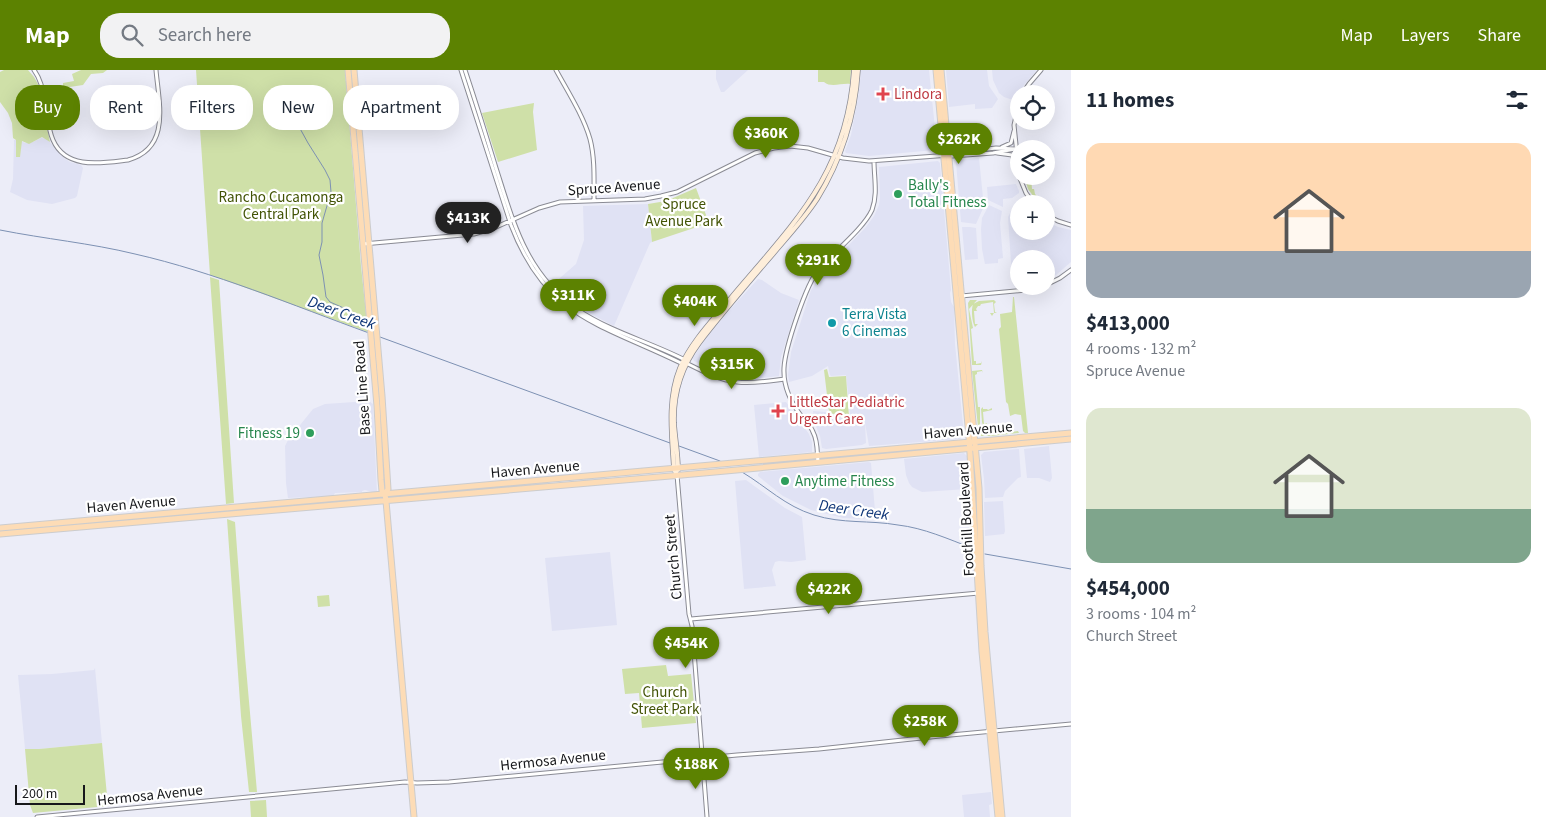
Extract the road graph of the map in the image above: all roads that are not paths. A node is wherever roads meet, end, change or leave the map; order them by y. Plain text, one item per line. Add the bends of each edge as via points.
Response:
1 (34, 70) edge
2 (156, 70) edge
3 (348, 70) edge
4 (354, 70) edge
5 (461, 70) edge
6 (465, 70) edge
7 (556, 70) edge
8 (856, 70) edge
9 (936, 70) edge
10 (941, 70) edge
11 (1042, 70) edge
12 (1028, 85) edge
13 (1014, 130) joint
14 (1015, 140) edge
15 (996, 148) junction
16 (1010, 148) edge
17 (1010, 149) edge
18 (993, 153) junction
19 (943, 155) junction
20 (950, 155) junction
21 (1010, 155) edge
22 (837, 156) junction
23 (874, 162) junction
24 (594, 200) junction
25 (511, 220) junction
26 (1055, 220) edge
27 (1071, 225) edge
28 (366, 244) junction
29 (1071, 270) edge
30 (1055, 280) edge
31 (1010, 291) edge
32 (959, 296) junction
33 (684, 362) junction
34 (784, 380) junction
35 (1071, 433) edge
36 (1071, 439) edge
37 (972, 445) junction
38 (818, 455) junction
39 (818, 462) junction
40 (676, 471) junction
41 (385, 494) junction
42 (386, 501) junction
43 (0, 528) edge
44 (0, 534) edge
45 (980, 592) junction
46 (691, 619) junction
47 (1071, 724) edge
48 (992, 731) junction
49 (702, 758) junction
50 (411, 782) junction
51 (37, 817) edge
52 (414, 817) edge
53 (707, 817) edge
54 (998, 817) edge
55 (1002, 817) edge

1 - 2 street via 43,89 55,143 66,156 86,163 128,160 147,151 153,144 160,127
3 - 28 main road, Base Line Road
4 - 28 main road, Base Line Road
5 - 25 street
6 - 25 street
7 - 24 street via 590,138
8 - 22 main road, Church Street via 855,87
9 - 19 main road, Foothill Boulevard
10 - 20 main road, Foothill Boulevard
11 - 12 street
13 - 14 street
13 - 15 street via 1011,143
15 - 16 street, Spruce Avenue
15 - 20 street, Spruce Avenue
17 - 18 street, Spruce Avenue
18 - 20 street, Spruce Avenue
18 - 21 street
19 - 20 street, Spruce Avenue
19 - 23 street, Spruce Avenue
19 - 32 main road, Foothill Boulevard
20 - 32 main road, Foothill Boulevard
22 - 23 street, Spruce Avenue
22 - 24 street, Spruce Avenue via 808,148 774,148 748,156 671,194 645,199
22 - 33 main road, Church Street via 800,216 705,329
23 - 34 street via 876,194 872,210 810,281 786,353
24 - 25 street, Spruce Avenue via 553,204
25 - 28 street, Spruce Avenue via 474,234
25 - 33 street via 531,260 560,296 594,320
26 - 27 street
28 - 41 main road, Base Line Road via 388,489
29 - 30 street
31 - 32 street
32 - 37 main road, Foothill Boulevard
33 - 34 street via 736,382
33 - 40 main road, Church Street via 673,394 671,422
34 - 38 street via 793,405 814,432
35 - 37 main road, Haven Avenue
36 - 37 main road, Haven Avenue
37 - 38 main road, Haven Avenue
37 - 39 main road, Haven Avenue
37 - 45 main road, Foothill Boulevard via 979,494
38 - 39 street
38 - 40 main road, Haven Avenue
39 - 40 main road, Haven Avenue
40 - 41 main road, Haven Avenue
40 - 42 main road, Haven Avenue
40 - 46 street, Church Street
41 - 42 main road, Base Line Road
41 - 43 main road, Haven Avenue
42 - 44 main road, Haven Avenue
42 - 50 main road, Base Line Road
45 - 46 street
45 - 48 main road, Foothill Boulevard
46 - 49 street, Church Street
47 - 48 street, Hermosa Avenue
48 - 49 street, Hermosa Avenue
48 - 54 main road, Foothill Boulevard
48 - 55 main road, Foothill Boulevard
49 - 50 street, Hermosa Avenue via 457,781
49 - 53 street, Church Street
50 - 51 street, Hermosa Avenue
50 - 52 main road, Base Line Road

